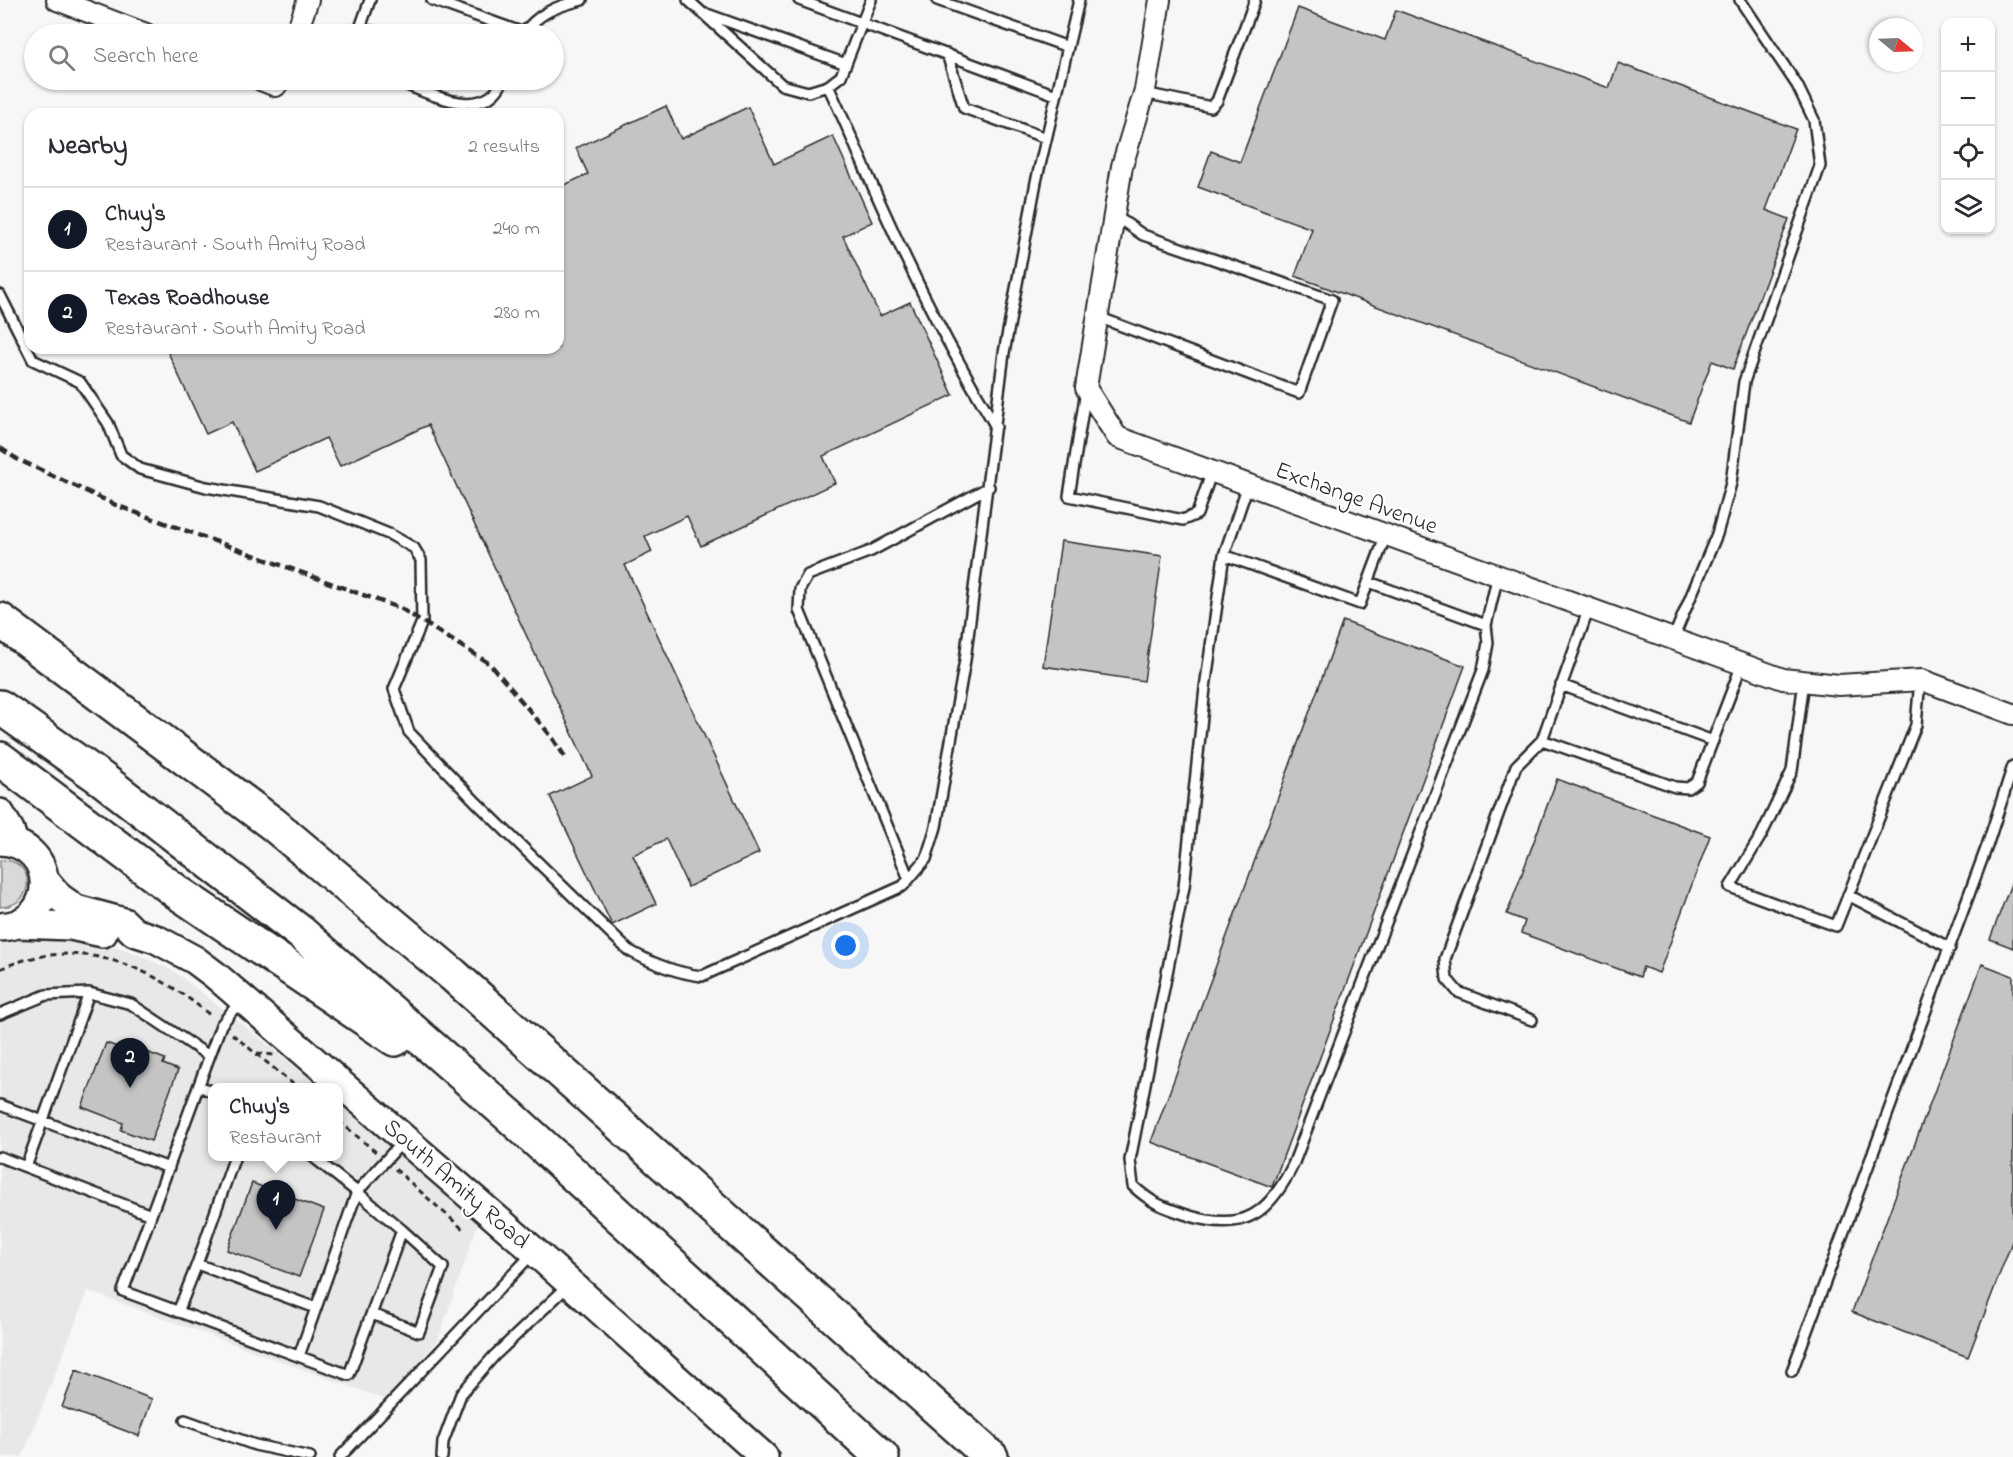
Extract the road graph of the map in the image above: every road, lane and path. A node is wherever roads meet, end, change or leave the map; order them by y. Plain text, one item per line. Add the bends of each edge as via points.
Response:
1 (57, 0) edge
2 (308, 0) edge
3 (370, 0) edge
4 (432, 0) edge
5 (688, 0) edge
6 (799, 0) edge
7 (871, 0) edge
8 (937, 0) edge
9 (1079, 0) edge
10 (1160, 0) edge
11 (1255, 0) edge
12 (1740, 0) edge
13 (576, 1) edge
14 (703, 13) junction
15 (862, 23) junction
16 (120, 24) edge
17 (300, 24) edge
18 (361, 24) edge
19 (497, 24) edge
20 (531, 24) edge
21 (1068, 47) junction
22 (947, 54) junction
23 (846, 64) junction
24 (828, 86) junction
25 (423, 90) edge
26 (497, 90) edge
27 (1144, 93) junction
28 (1056, 95) junction
29 (1046, 138) junction
30 (1114, 215) junction
31 (0, 295) edge
32 (1098, 317) junction
33 (24, 342) edge
34 (30, 354) edge
35 (1086, 388) junction
36 (996, 427) junction
37 (1212, 471) junction
38 (1248, 485) junction
39 (989, 487) junction
40 (1386, 535) junction
41 (1224, 555) junction
42 (1498, 575) junction
43 (1369, 582) junction
44 (1589, 608) junction
45 (0, 620) edge
46 (1486, 625) junction
47 (1673, 639) junction
48 (1742, 664) junction
49 (1920, 680) junction
50 (1804, 681) junction
51 (1561, 685) junction
52 (0, 707) edge
53 (2013, 714) edge
54 (1542, 740) junction
55 (1713, 741) junction
56 (0, 759) edge
57 (2013, 766) edge
58 (0, 813) edge
59 (7, 842) edge
60 (44, 879) junction
61 (909, 879) junction
62 (1848, 895) junction
63 (9, 926) edge
64 (134, 932) junction
65 (1950, 948) junction
66 (0, 969) edge
67 (89, 993) junction
68 (242, 998) junction
69 (0, 1014) edge
70 (208, 1014) dead end
71 (1532, 1020) dead end
72 (235, 1036) dead end
73 (255, 1052) junction
74 (209, 1056) junction
75 (284, 1056) dead end
76 (292, 1083) edge
77 (341, 1083) edge
78 (343, 1085) edge
79 (199, 1086) junction
80 (208, 1090) edge
81 (0, 1105) edge
82 (511, 1117) junction
83 (42, 1121) junction
84 (343, 1124) edge
85 (406, 1139) junction
86 (371, 1148) dead end
87 (0, 1157) edge
88 (234, 1161) edge
89 (318, 1161) edge
90 (26, 1167) junction
91 (169, 1168) junction
92 (396, 1170) dead end
93 (357, 1192) junction
94 (151, 1215) junction
95 (402, 1230) junction
96 (465, 1231) dead end
97 (534, 1251) junction
98 (197, 1264) junction
99 (570, 1285) junction
100 (316, 1308) junction
101 (178, 1312) junction
102 (372, 1314) junction
103 (298, 1356) junction
104 (1792, 1371) dead end
105 (185, 1420) dead end
106 (310, 1457) edge
107 (340, 1457) edge
108 (442, 1457) edge
109 (764, 1457) edge
110 (882, 1457) edge
111 (991, 1457) edge

1 - 16 street
2 - 17 street
3 - 18 lane
4 - 19 lane
5 - 14 lane
6 - 15 lane
7 - 15 lane
8 - 21 lane
9 - 21 lane
10 - 27 street
11 - 27 lane via 1217,101 1211,107
12 - 47 lane via 1797,85 1814,120 1820,166 1744,382 1731,483 1717,534
13 - 20 lane via 553,7
14 - 23 lane
14 - 24 lane via 782,85 808,92
15 - 22 lane
15 - 23 lane
21 - 28 lane
22 - 28 lane
22 - 29 lane via 964,108
23 - 24 lane
24 - 36 lane via 884,213 951,348
25 - 26 lane via 471,104 489,99
27 - 30 street via 1122,166
28 - 29 lane
29 - 36 lane via 1004,353
30 - 32 street
30 - 32 lane via 1143,235 1332,300 1299,393
31 - 33 lane
32 - 35 street
34 - 61 lane via 33,360 80,382 108,423 121,455 140,469 206,488 319,506 414,548 421,561 422,622 394,689 409,732 628,950 685,974 702,976 903,886
35 - 37 street, Exchange Avenue via 1117,437
35 - 37 lane via 1069,496 1183,520 1197,514
36 - 39 lane
37 - 38 street, Exchange Avenue
38 - 40 street, Exchange Avenue
38 - 41 lane
39 - 61 lane via 965,660 936,826 926,859
39 - 61 lane via 871,551 808,575 800,589 799,610
40 - 42 street, Exchange Avenue
40 - 43 lane
41 - 43 lane via 1360,604
41 - 46 lane via 1184,887 1130,1160 1133,1186 1153,1204 1214,1223 1242,1222 1265,1207 1282,1187 1293,1165 1483,670 1488,643
42 - 44 street, Exchange Avenue
42 - 46 lane
43 - 46 lane
44 - 47 street, Exchange Avenue
44 - 51 lane
45 - 111 highway via 273,824 453,975
47 - 48 street, Exchange Avenue
48 - 50 street, Exchange Avenue via 1783,679
48 - 55 lane
49 - 50 street, Exchange Avenue via 1839,685
49 - 53 street, Exchange Avenue
49 - 62 lane via 1916,725
50 - 62 lane via 1792,771 1762,834 1730,887 1836,926
51 - 54 lane
51 - 55 lane
52 - 82 highway via 102,779 300,932
54 - 55 lane via 1688,789 1697,782
54 - 71 lane via 1516,766 1445,959 1447,979 1458,992
56 - 82 highway via 177,892
57 - 65 lane
58 - 59 main road via 10,830
59 - 60 main road, South Amity Road via 34,856
60 - 63 main road via 41,901 28,918
60 - 64 main road, South Amity Road via 76,909 124,922
62 - 65 lane
63 - 64 main road, South Amity Road via 71,926 118,937
64 - 68 main road, South Amity Road via 195,960
65 - 104 lane
66 - 70 path via 62,956 111,959 166,981
67 - 69 lane via 46,995
67 - 74 lane via 131,1004
67 - 83 lane
68 - 74 lane via 221,1025
68 - 77 main road, South Amity Road
72 - 73 path
73 - 75 path
73 - 76 path
74 - 79 lane
78 - 85 main road, South Amity Road
79 - 80 lane
79 - 91 lane
81 - 83 lane
82 - 110 highway
83 - 90 lane
83 - 91 lane
84 - 86 path
85 - 93 lane
85 - 97 main road, South Amity Road
87 - 90 lane
88 - 98 lane
89 - 93 lane
90 - 94 lane
91 - 94 lane
92 - 96 path
93 - 95 lane
93 - 100 lane
94 - 101 lane via 123,1291
95 - 102 lane
95 - 102 lane via 443,1267 419,1332
97 - 99 main road, South Amity Road
97 - 107 lane
98 - 100 lane
98 - 101 lane
99 - 108 lane via 494,1356 461,1394 443,1442
99 - 109 main road, South Amity Road
100 - 103 lane
101 - 103 lane
102 - 103 lane via 349,1375
105 - 106 lane via 255,1445

